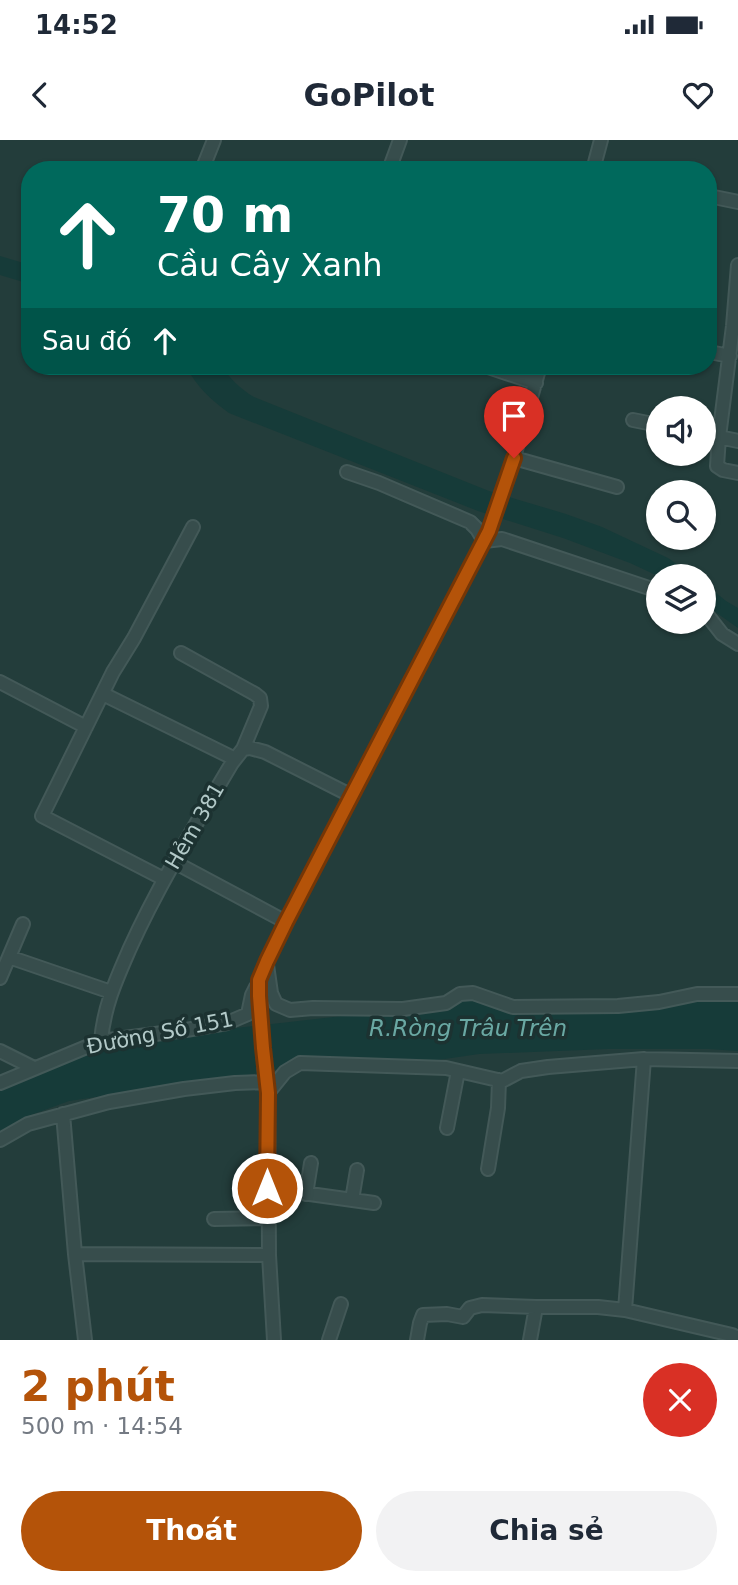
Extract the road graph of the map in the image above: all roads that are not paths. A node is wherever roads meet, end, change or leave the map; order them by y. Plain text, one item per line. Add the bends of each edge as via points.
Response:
1 (214, 140) edge
2 (400, 140) edge
3 (601, 140) edge
4 (206, 161) edge
5 (392, 161) edge
6 (595, 161) edge
7 (717, 198) edge
8 (738, 202) edge
9 (738, 265) edge
10 (717, 354) edge
11 (730, 356) junction
12 (512, 375) edge
13 (538, 375) edge
14 (536, 383) junction
15 (633, 420) dead end
16 (646, 423) edge
17 (716, 436) edge
18 (719, 437) junction
19 (738, 441) edge
20 (514, 458) junction
21 (347, 472) dead end
22 (738, 473) edge
23 (617, 487) dead end
24 (193, 527) dead end
25 (486, 536) junction
26 (646, 587) edge
27 (716, 626) edge
28 (738, 644) edge
29 (181, 653) dead end
30 (0, 682) edge
31 (103, 694) junction
32 (86, 727) junction
33 (239, 754) junction
34 (352, 796) junction
35 (174, 862) junction
36 (164, 879) junction
37 (286, 922) junction
38 (23, 924) dead end
39 (9, 957) junction
40 (267, 961) junction
41 (0, 978) edge
42 (259, 980) junction
43 (111, 992) junction
44 (738, 994) edge
45 (101, 1041) junction
46 (0, 1051) edge
47 (644, 1059) junction
48 (738, 1061) edge
49 (34, 1068) junction
50 (458, 1071) junction
51 (499, 1080) junction
52 (0, 1083) edge
53 (266, 1083) junction
54 (63, 1114) junction
55 (447, 1128) dead end
56 (0, 1140) edge
57 (311, 1163) dead end
58 (488, 1169) dead end
59 (357, 1170) dead end
60 (267, 1188) junction
61 (306, 1194) junction
62 (352, 1200) junction
63 (374, 1203) dead end
64 (268, 1218) junction
65 (214, 1219) dead end
66 (75, 1254) junction
67 (269, 1255) junction
68 (341, 1304) dead end
69 (536, 1307) junction
70 (625, 1310) junction
71 (738, 1338) edge
72 (85, 1340) edge
73 (274, 1340) edge
74 (329, 1340) edge
75 (417, 1340) edge
76 (530, 1340) edge

1 - 4 street
2 - 5 street
3 - 6 street
7 - 8 street
9 - 11 street
10 - 11 street
11 - 18 street
12 - 14 street
13 - 14 street, Đường Số 151
14 - 20 street, Đường Số 151
15 - 16 street
17 - 18 street
18 - 19 street
18 - 22 street via 717,466
20 - 23 street
20 - 25 street, Đường Số 151
21 - 25 street via 470,522
24 - 31 street
25 - 26 street
25 - 34 street, Đường Số 151
27 - 28 street
29 - 33 street, Hẻm 381 via 260,698 261,706
30 - 32 street
31 - 32 street
31 - 33 street
32 - 36 street via 42,816
33 - 34 street via 250,748 265,752
33 - 35 street, Hẻm 381
34 - 37 street, Đường Số 151
35 - 36 street, Hẻm 381
35 - 37 street
36 - 43 street, Hẻm 381
37 - 40 street, Đường Số 151
38 - 39 street
39 - 41 street
39 - 43 street
40 - 42 street, Đường Số 151
40 - 44 street via 276,1004 290,1010 403,1009 446,1003 460,994 473,993 513,1007 618,1006 697,994
42 - 45 street, Đường Số 151 via 248,1014 227,1023
42 - 53 street
43 - 45 street, Hẻm 381
45 - 49 street, Đường Số 151
46 - 49 street
47 - 48 street
47 - 51 street via 548,1067
47 - 70 street
49 - 52 street, Đường Số 151
50 - 51 street
50 - 53 street via 300,1063
50 - 55 street
51 - 58 street
53 - 54 street via 184,1088
53 - 60 street
54 - 56 street via 28,1124
54 - 66 street
57 - 61 street
59 - 62 street
60 - 61 street
60 - 64 street
61 - 62 street
62 - 63 street
64 - 65 street
64 - 67 street
66 - 67 street
66 - 72 street
67 - 73 street
68 - 74 street
69 - 70 street
69 - 75 street via 482,1305 470,1308 463,1317 423,1315
69 - 76 street
70 - 71 street

